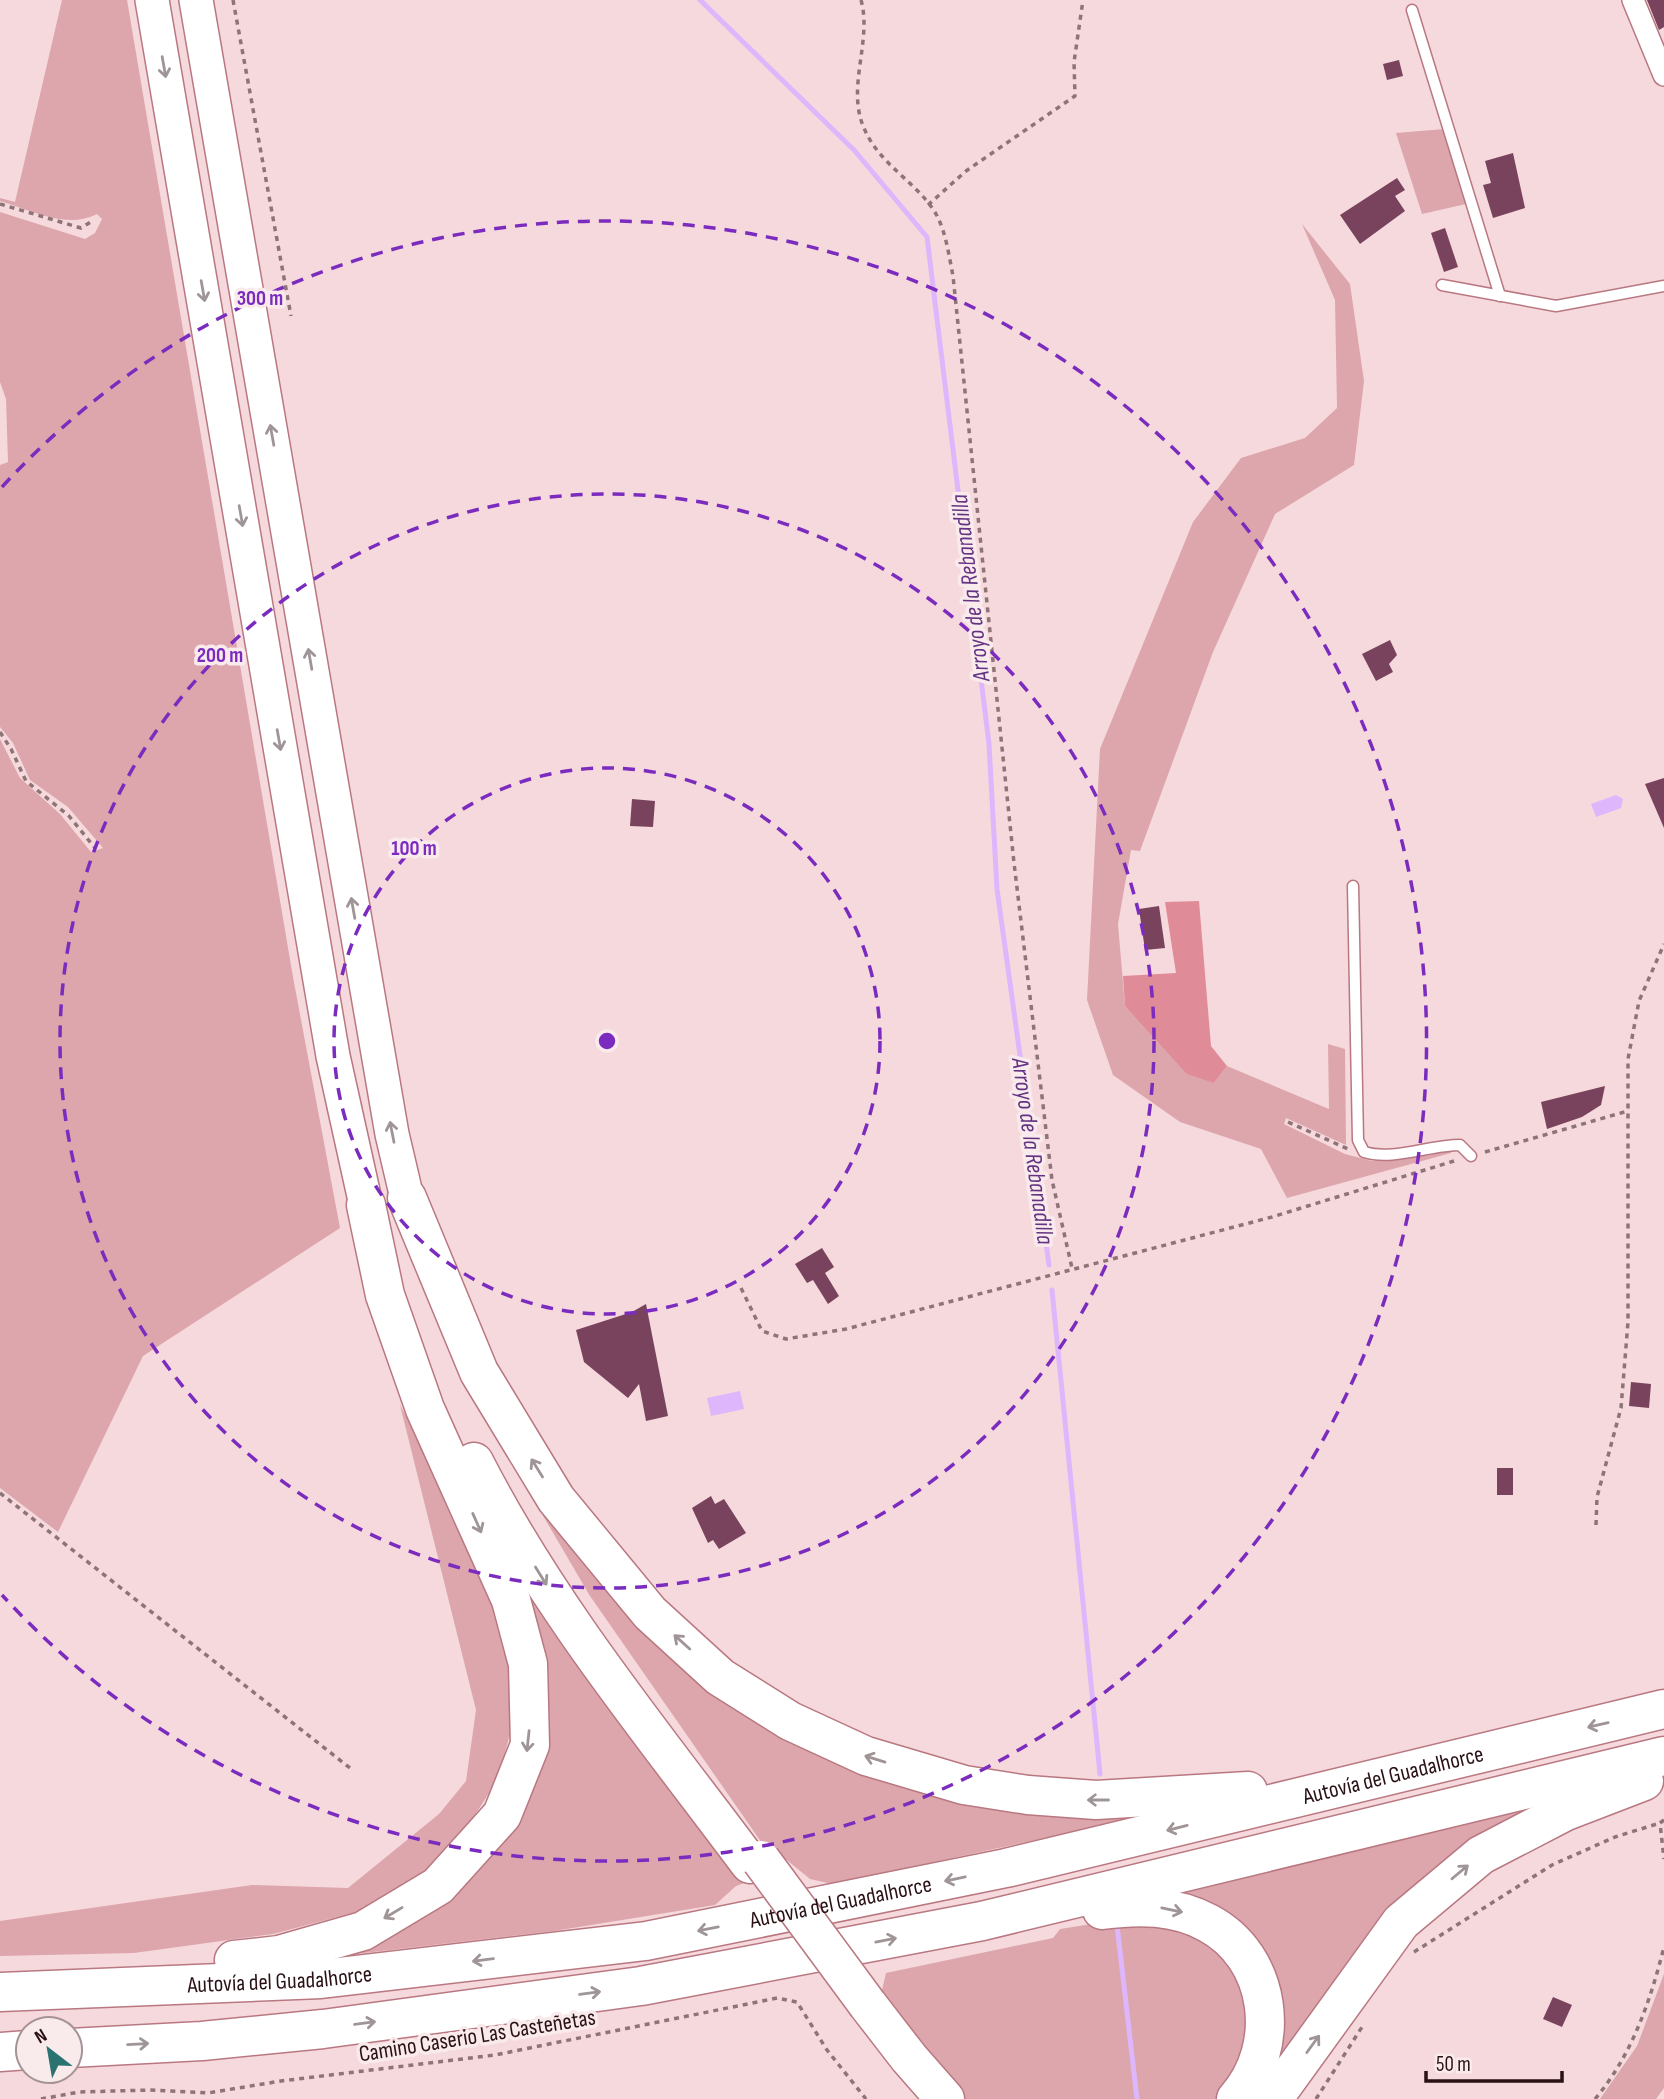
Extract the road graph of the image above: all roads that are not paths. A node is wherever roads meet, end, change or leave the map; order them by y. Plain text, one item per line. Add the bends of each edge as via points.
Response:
1 (152, 0) edge
2 (196, 0) edge
3 (1633, 0) edge
4 (1412, 10) dead end
5 (1664, 75) edge
6 (1442, 285) dead end
7 (1664, 286) edge
8 (1500, 296) junction
9 (1353, 886) dead end
10 (1471, 1156) road end
11 (407, 1198) junction
12 (366, 1205) junction
13 (1664, 1709) edge
14 (1481, 1752) junction
15 (1664, 1756) edge
16 (1664, 1774) edge
17 (755, 1862) junction
18 (982, 1921) junction
19 (0, 1990) edge
20 (862, 2006) junction
21 (84, 2047) edge
22 (928, 2099) edge
23 (945, 2099) edge
24 (1236, 2099) edge
25 (1273, 2099) edge

1 -> 12 main road via 333,1056
11 -> 2 main road via 392,1134
3 - 5 street
4 - 8 lane
6 - 8 lane
7 - 8 lane via 1556,306
9 - 10 lane via 1358,1140 1364,1152 1378,1156 1460,1145
14 -> 11 highway via 1376,1766 1236,1793 1096,1800 964,1785 866,1756 790,1721 720,1677 650,1613 556,1499 479,1372
11 - 17 highway via 427,1284 503,1465
12 -> 17 highway via 443,1400 483,1479 545,1583 619,1691
12 -> 19 highway via 385,1295 425,1409 512,1600 528,1664 530,1745 502,1815 438,1886 363,1931 279,1955 86,1975
13 -> 14 highway, Autovía del Guadalhorce
14 -> 19 highway, Autovía del Guadalhorce via 1006,1868 646,1941 321,1979
15 - 18 highway, Autovía del Guadalhorce
25 -> 16 highway via 1401,1922 1481,1855 1566,1811
17 - 20 highway
21 -> 18 highway, Autovía del Guadalhorce via 323,2029 628,1988
18 -> 24 highway via 1143,1906 1179,1911 1220,1930 1255,1974 1266,2017 1257,2066
20 - 22 highway via 907,2077
20 - 23 highway

